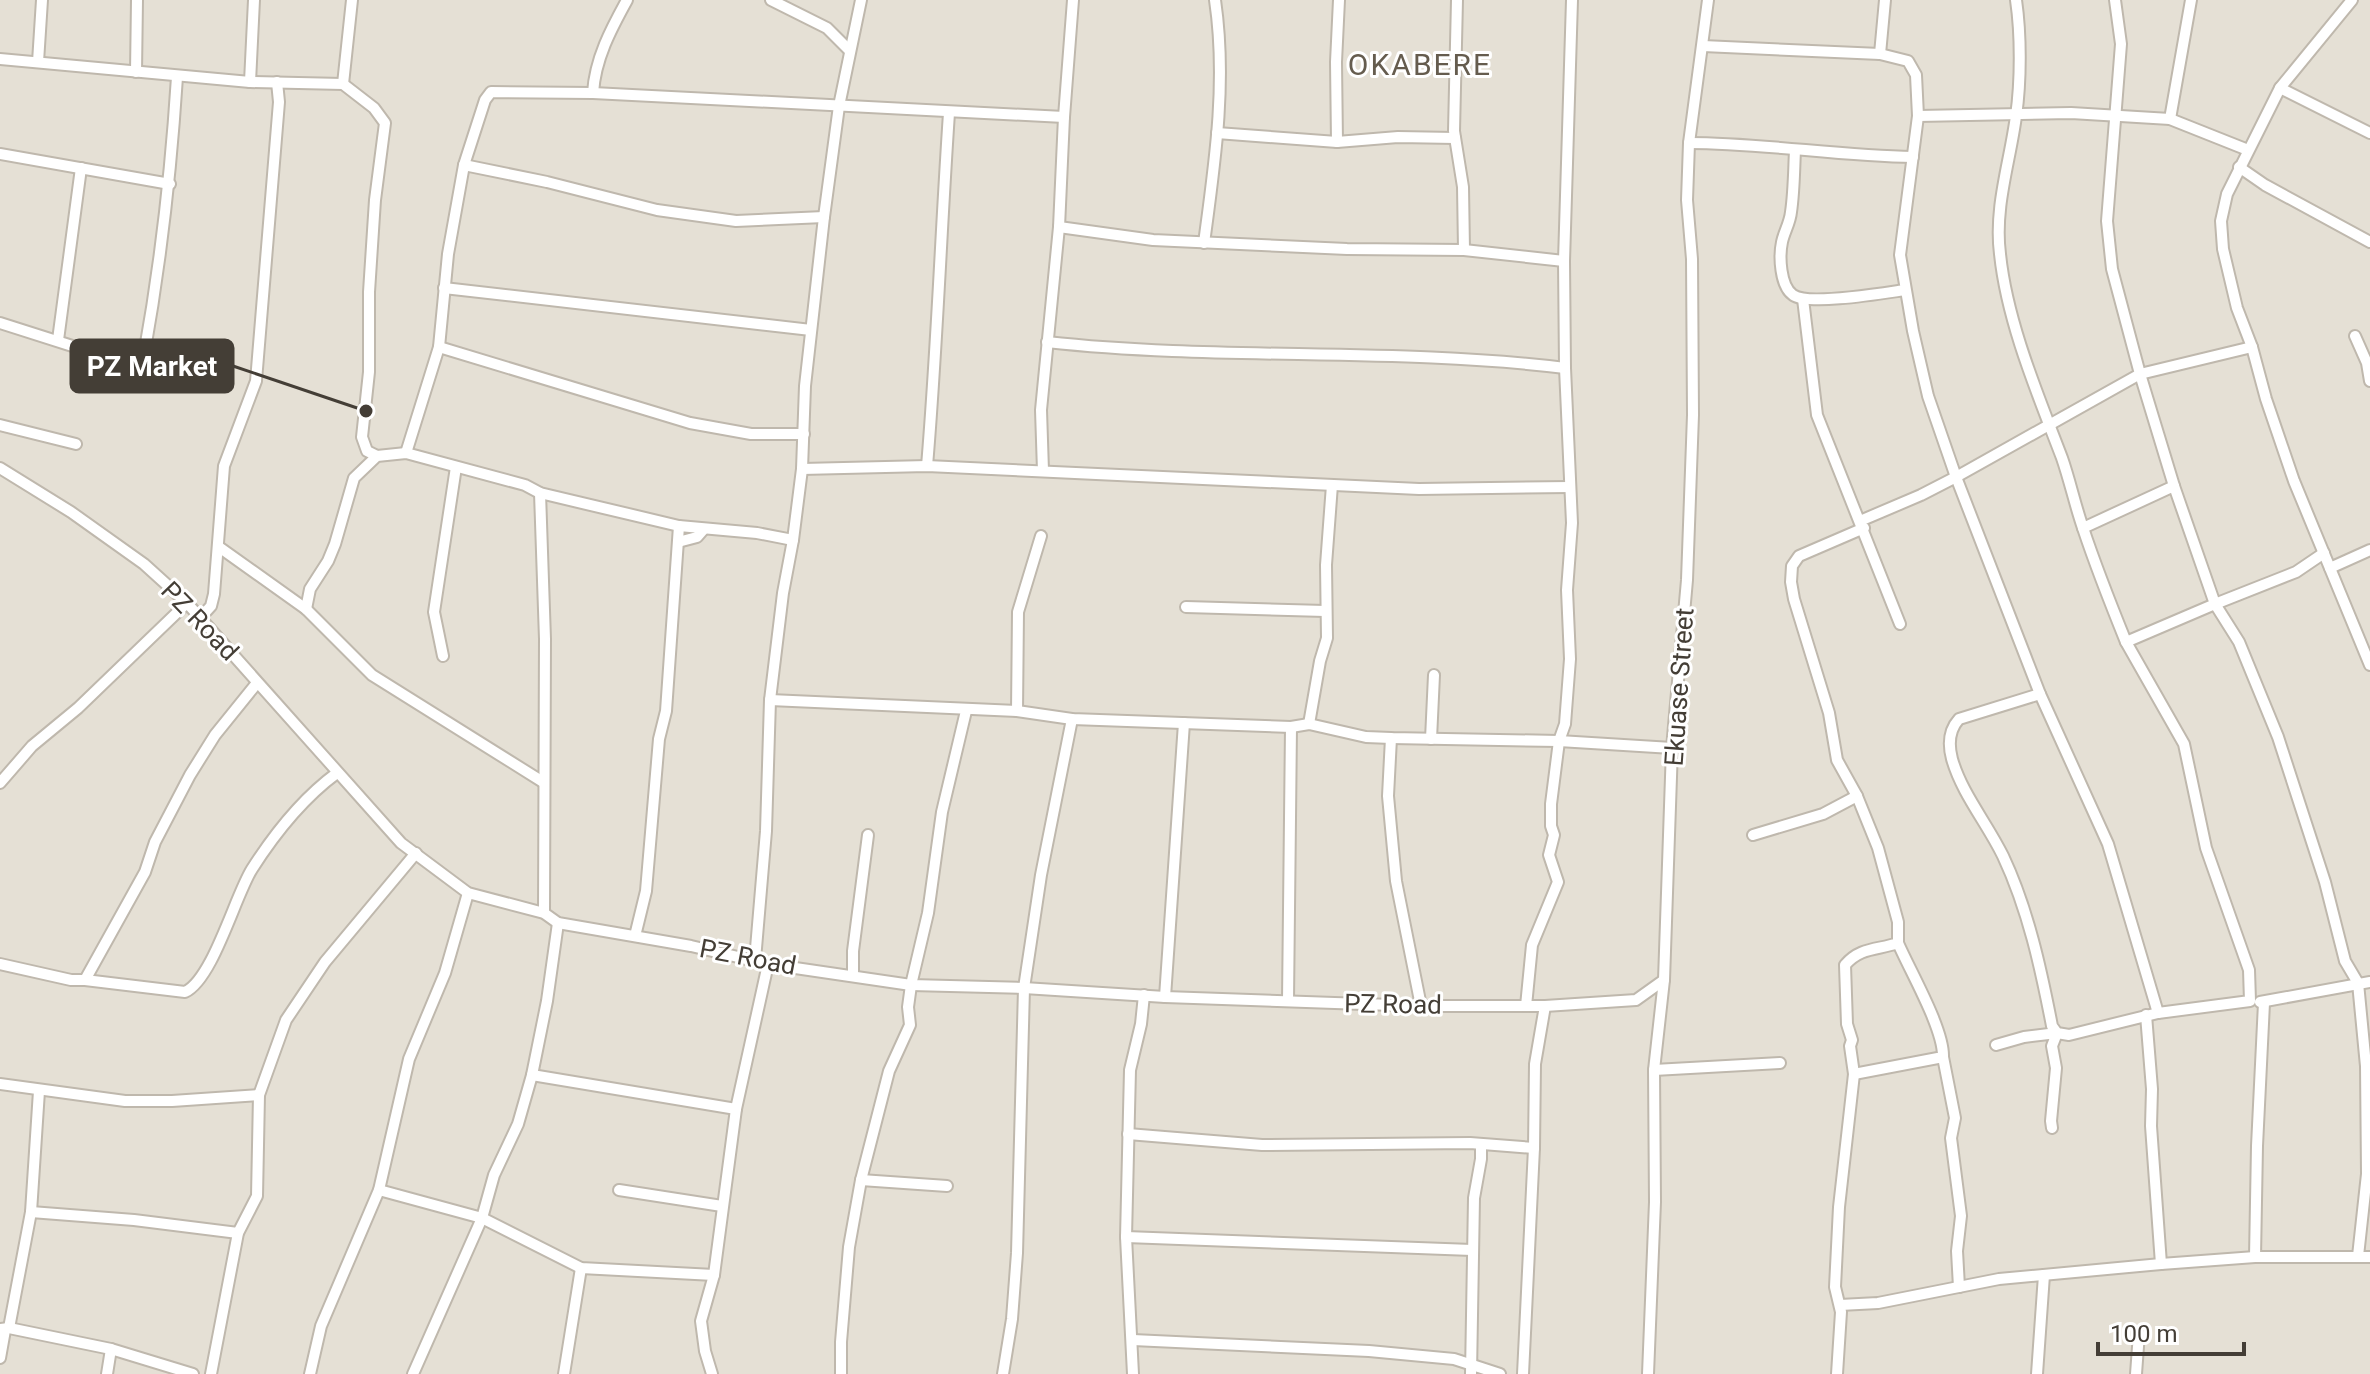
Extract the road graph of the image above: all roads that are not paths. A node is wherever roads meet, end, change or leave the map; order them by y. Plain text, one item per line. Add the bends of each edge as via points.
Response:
1 (42, 0) edge
2 (137, 0) edge
3 (254, 0) edge
4 (352, 0) edge
5 (627, 0) edge
6 (771, 0) edge
7 (861, 0) edge
8 (1073, 0) edge
9 (1215, 0) edge
10 (1339, 0) edge
11 (1457, 0) edge
12 (1572, 0) edge
13 (1708, 0) edge
14 (1885, 0) edge
15 (2016, 0) edge
16 (2115, 0) edge
17 (2191, 0) edge
18 (2352, 0) edge
19 (1703, 46) junction
20 (849, 50) junction
21 (1880, 54) junction
22 (0, 59) edge
23 (38, 62) junction
24 (136, 72) junction
25 (177, 77) junction
26 (250, 82) junction
27 (277, 82) junction
28 (343, 84) junction
29 (2280, 88) junction
30 (593, 93) junction
31 (839, 106) junction
32 (949, 113) junction
33 (2016, 114) junction
34 (1918, 116) junction
35 (1064, 117) junction
36 (2114, 117) junction
37 (2170, 119) junction
38 (1217, 133) junction
39 (2370, 133) edge
40 (1455, 138) junction
41 (1337, 142) junction
42 (1689, 143) junction
43 (1795, 150) junction
44 (2248, 150) junction
45 (0, 154) edge
46 (1913, 157) junction
47 (464, 165) junction
48 (2239, 167) junction
49 (81, 168) junction
50 (170, 184) junction
51 (824, 217) junction
52 (1059, 227) junction
53 (2370, 242) edge
54 (1204, 243) junction
55 (1464, 250) junction
56 (1564, 261) junction
57 (444, 288) junction
58 (1905, 290) junction
59 (1803, 299) junction
60 (0, 323) edge
61 (811, 330) junction
62 (2355, 336) dead end
63 (58, 340) junction
64 (1047, 342) junction
65 (439, 347) junction
66 (2252, 347) junction
67 (1565, 368) junction
68 (2140, 374) junction
69 (2370, 381) edge
70 (0, 425) edge
71 (2049, 426) junction
72 (804, 434) junction
73 (76, 444) dead end
74 (406, 453) junction
75 (377, 456) junction
76 (927, 466) junction
77 (456, 467) junction
78 (0, 468) edge
79 (802, 469) junction
80 (1043, 471) junction
81 (1956, 477) junction
82 (1332, 485) junction
83 (2174, 486) junction
84 (1570, 487) junction
85 (540, 493) junction
86 (1862, 524) junction
87 (679, 526) junction
88 (2083, 528) junction
89 (704, 529) junction
90 (1041, 536) dead end
91 (793, 540) junction
92 (678, 542) junction
93 (219, 547) junction
94 (2370, 550) edge
95 (2324, 553) junction
96 (2330, 568) junction
97 (310, 589) junction
98 (285, 594) junction
99 (187, 603) junction
100 (2215, 604) junction
101 (1186, 607) dead end
102 (306, 609) junction
103 (1325, 611) junction
104 (201, 617) junction
105 (1900, 624) dead end
106 (2126, 642) junction
107 (443, 656) dead end
108 (2370, 665) edge
109 (1434, 675) dead end
110 (257, 683) junction
111 (2040, 694) junction
112 (770, 700) junction
113 (966, 711) junction
114 (1017, 711) junction
115 (1072, 719) junction
116 (1184, 723) junction
117 (1309, 724) junction
118 (1291, 727) junction
119 (1391, 738) junction
120 (1431, 739) junction
121 (1559, 741) junction
122 (1672, 748) junction
123 (337, 773) junction
124 (543, 782) junction
125 (0, 783) edge
126 (1857, 796) junction
127 (868, 835) dead end
128 (1753, 835) dead end
129 (416, 853) junction
130 (468, 893) junction
131 (544, 913) junction
132 (558, 923) junction
133 (635, 936) junction
134 (1898, 943) junction
135 (755, 960) junction
136 (0, 964) edge
137 (768, 964) junction
138 (853, 975) junction
139 (85, 980) junction
140 (1664, 980) junction
141 (2370, 982) edge
142 (2358, 983) junction
143 (911, 985) junction
144 (1024, 988) junction
145 (1144, 995) junction
146 (1165, 997) junction
147 (1288, 1001) junction
148 (2250, 1001) junction
149 (2264, 1003) junction
150 (1421, 1006) junction
151 (1526, 1006) junction
152 (1545, 1006) junction
153 (2152, 1014) junction
154 (2057, 1033) junction
155 (1996, 1045) dead end
156 (1943, 1057) junction
157 (1780, 1063) dead end
158 (1654, 1070) junction
159 (1854, 1074) junction
160 (532, 1075) junction
161 (0, 1084) edge
162 (39, 1091) junction
163 (259, 1095) junction
164 (736, 1109) junction
165 (2052, 1128) dead end
166 (1128, 1134) junction
167 (1481, 1144) junction
168 (1534, 1148) junction
169 (861, 1180) junction
170 (947, 1186) dead end
171 (379, 1190) junction
172 (619, 1190) dead end
173 (722, 1206) junction
174 (31, 1212) junction
175 (482, 1218) junction
176 (238, 1233) junction
177 (1126, 1237) junction
178 (1472, 1250) junction
179 (2358, 1256) junction
180 (2255, 1257) junction
181 (2370, 1257) edge
182 (2161, 1264) junction
183 (581, 1268) junction
184 (714, 1275) junction
185 (2044, 1275) junction
186 (1959, 1287) junction
187 (1840, 1305) junction
188 (5, 1329) edge
189 (2139, 1333) dead end
190 (1133, 1340) junction
191 (111, 1349) junction
192 (0, 1358) edge
193 (1471, 1370) edge
194 (107, 1374) edge
195 (193, 1374) edge
196 (211, 1374) edge
197 (310, 1374) edge
198 (413, 1374) edge
199 (564, 1374) edge
200 (712, 1374) edge
201 (841, 1374) edge
202 (1003, 1374) edge
203 (1133, 1374) edge
204 (1500, 1374) edge
205 (1523, 1374) edge
206 (1648, 1374) edge
207 (1837, 1374) edge
208 (2037, 1374) edge
209 (2136, 1374) edge

1 - 23 street
2 - 24 street
3 - 26 street
4 - 28 street
5 - 30 street via 600,57
6 - 20 street via 827,28
7 - 20 street
8 - 35 street
9 - 38 street via 1221,69
10 - 41 street
11 - 40 street
12 - 56 street
13 - 19 street, Ekuase Street
14 - 21 street
15 - 33 street
16 - 36 street via 2121,44
17 - 37 street
18 - 29 street
19 - 21 street
19 - 42 street, Ekuase Street
20 - 31 street
21 - 34 street via 1908,61 1912,67
22 - 23 street
23 - 24 street
24 - 25 street
25 - 26 street
25 - 50 street
26 - 27 street
27 - 28 street
27 - 93 street via 256,381 224,466
28 - 75 street via 385,123 371,255 362,437 367,451
29 - 39 street
29 - 44 street
30 - 31 street
30 - 47 street via 491,92
31 - 32 street
31 - 51 street
32 - 35 street
32 - 76 street
33 - 34 street
33 - 36 street
33 - 71 street via 2003,183 2000,254 2012,317
34 - 46 street
35 - 52 street
36 - 37 street
36 - 68 street via 2107,221 2112,269
37 - 44 street
38 - 41 street
38 - 54 street
40 - 41 street
40 - 55 street via 1463,187
42 - 43 street
42 - 122 street, Ekuase Street via 1693,415 1687,580
43 - 46 street
43 - 59 street via 1791,217 1782,243 1783,277 1794,296
44 - 48 street
45 - 49 street
46 - 58 street via 1900,242
47 - 51 street via 657,210 736,221
47 - 57 street
48 - 53 street
48 - 66 street via 2221,221 2223,249
49 - 50 street
49 - 63 street
50 - 63 street via 158,278 139,364
51 - 61 street
52 - 54 street
52 - 64 street
54 - 55 street
55 - 56 street
56 - 67 street
57 - 61 street
57 - 65 street
58 - 59 street
58 - 81 street via 1928,396
59 - 86 street via 1817,415
60 - 63 street
61 - 72 street
62 - 69 street
64 - 67 street via 1123,350
64 - 80 street
65 - 72 street via 690,423 751,434
65 - 74 street
66 - 68 street
66 - 95 street
67 - 84 street
68 - 71 street
68 - 83 street
70 - 73 street
71 - 81 street
71 - 88 street
72 - 79 street
74 - 75 street
74 - 77 street
75 - 97 street via 354,478 328,561
76 - 79 street
76 - 80 street
77 - 85 street
77 - 107 street via 434,612
78 - 99 street, PZ Road via 144,564
79 - 91 street
80 - 82 street
81 - 86 street
81 - 111 street
82 - 84 street
82 - 103 street
83 - 88 street
83 - 100 street
84 - 121 street via 1570,659
85 - 87 street
85 - 124 street
86 - 105 street
86 - 126 street via 1799,556 1791,582 1829,713 1837,760
87 - 89 street
87 - 92 street
88 - 106 street
89 - 91 street
89 - 92 street via 697,537
90 - 114 street via 1018,612
91 - 112 street
92 - 133 street via 666,711 646,891
93 - 98 street
93 - 104 street via 211,606
94 - 96 street
95 - 96 street
95 - 100 street via 2296,572
96 - 108 street
97 - 98 street
97 - 102 street
98 - 102 street
99 - 104 street, PZ Road
99 - 125 street via 32,746
100 - 106 street
100 - 142 street via 2239,642 2278,737 2345,961
101 - 103 street
102 - 124 street via 372,675
103 - 117 street via 1327,638
104 - 110 street, PZ Road
106 - 148 street via 2184,744 2206,848 2249,970
109 - 120 street
110 - 123 street, PZ Road
110 - 139 street via 190,775 145,872
111 - 153 street via 2108,844
111 - 154 street via 1959,719 1950,747 1961,780 2004,859
112 - 113 street
112 - 135 street
113 - 114 street
113 - 143 street
114 - 115 street
115 - 116 street
115 - 144 street
116 - 118 street
116 - 146 street
117 - 118 street
117 - 119 street
118 - 147 street
119 - 120 street
119 - 150 street via 1388,796 1396,881
120 - 121 street
121 - 122 street
121 - 151 street via 1549,855 1558,882 1532,945
122 - 140 street, Ekuase Street
123 - 129 street, PZ Road
123 - 139 street via 314,790 250,872 219,945 193,988 185,992
124 - 131 street
126 - 128 street via 1823,814
126 - 134 street via 1894,905
127 - 138 street
129 - 130 street, PZ Road
129 - 163 street via 325,962 286,1020
130 - 131 street, PZ Road
130 - 171 street via 445,973 409,1059
131 - 132 street, PZ Road
132 - 133 street, PZ Road
132 - 160 street
133 - 135 street, PZ Road
134 - 156 street
134 - 159 street via 1868,949 1845,965
135 - 137 street, PZ Road
136 - 139 street
137 - 138 street, PZ Road
137 - 164 street
138 - 143 street, PZ Road
140 - 152 street, PZ Road via 1636,1000
140 - 158 street, Ekuase Street
141 - 142 street
142 - 149 street
142 - 179 street via 2366,1066 2367,1174
143 - 144 street, PZ Road
143 - 169 street via 910,1025 889,1071
144 - 145 street, PZ Road
144 - 202 street via 1017,1253
145 - 146 street, PZ Road
145 - 166 street via 1130,1070
146 - 147 street, PZ Road
147 - 150 street, PZ Road
148 - 149 street
148 - 153 street
149 - 180 street
150 - 151 street, PZ Road
151 - 152 street, PZ Road
152 - 168 street via 1535,1064
153 - 154 street via 2069,1035
153 - 182 street via 2151,1141
154 - 155 street
154 - 165 street via 2052,1046
156 - 159 street
156 - 186 street via 1955,1118 1951,1138 1961,1216
157 - 158 street
158 - 206 street, Ekuase Street
159 - 187 street via 1839,1207 1835,1287
160 - 164 street
160 - 175 street
161 - 162 street
162 - 163 street via 125,1101
162 - 174 street
163 - 176 street via 257,1196
164 - 173 street
166 - 167 street via 1262,1145
166 - 177 street
167 - 168 street
167 - 178 street
168 - 205 street
169 - 170 street
169 - 201 street via 849,1247
171 - 175 street
171 - 197 street via 321,1326
172 - 173 street
173 - 184 street
174 - 176 street
174 - 188 street
175 - 183 street
175 - 198 street
176 - 196 street
177 - 178 street
177 - 190 street
178 - 193 street
179 - 180 street
179 - 181 street
180 - 182 street
182 - 185 street
183 - 184 street
183 - 199 street
184 - 200 street via 701,1321
185 - 186 street
185 - 208 street
186 - 187 street
187 - 207 street
188 - 191 street
188 - 192 street
189 - 209 street
190 - 193 street via 1369,1351 1454,1359
190 - 203 street
191 - 194 street
191 - 195 street
193 - 204 street

